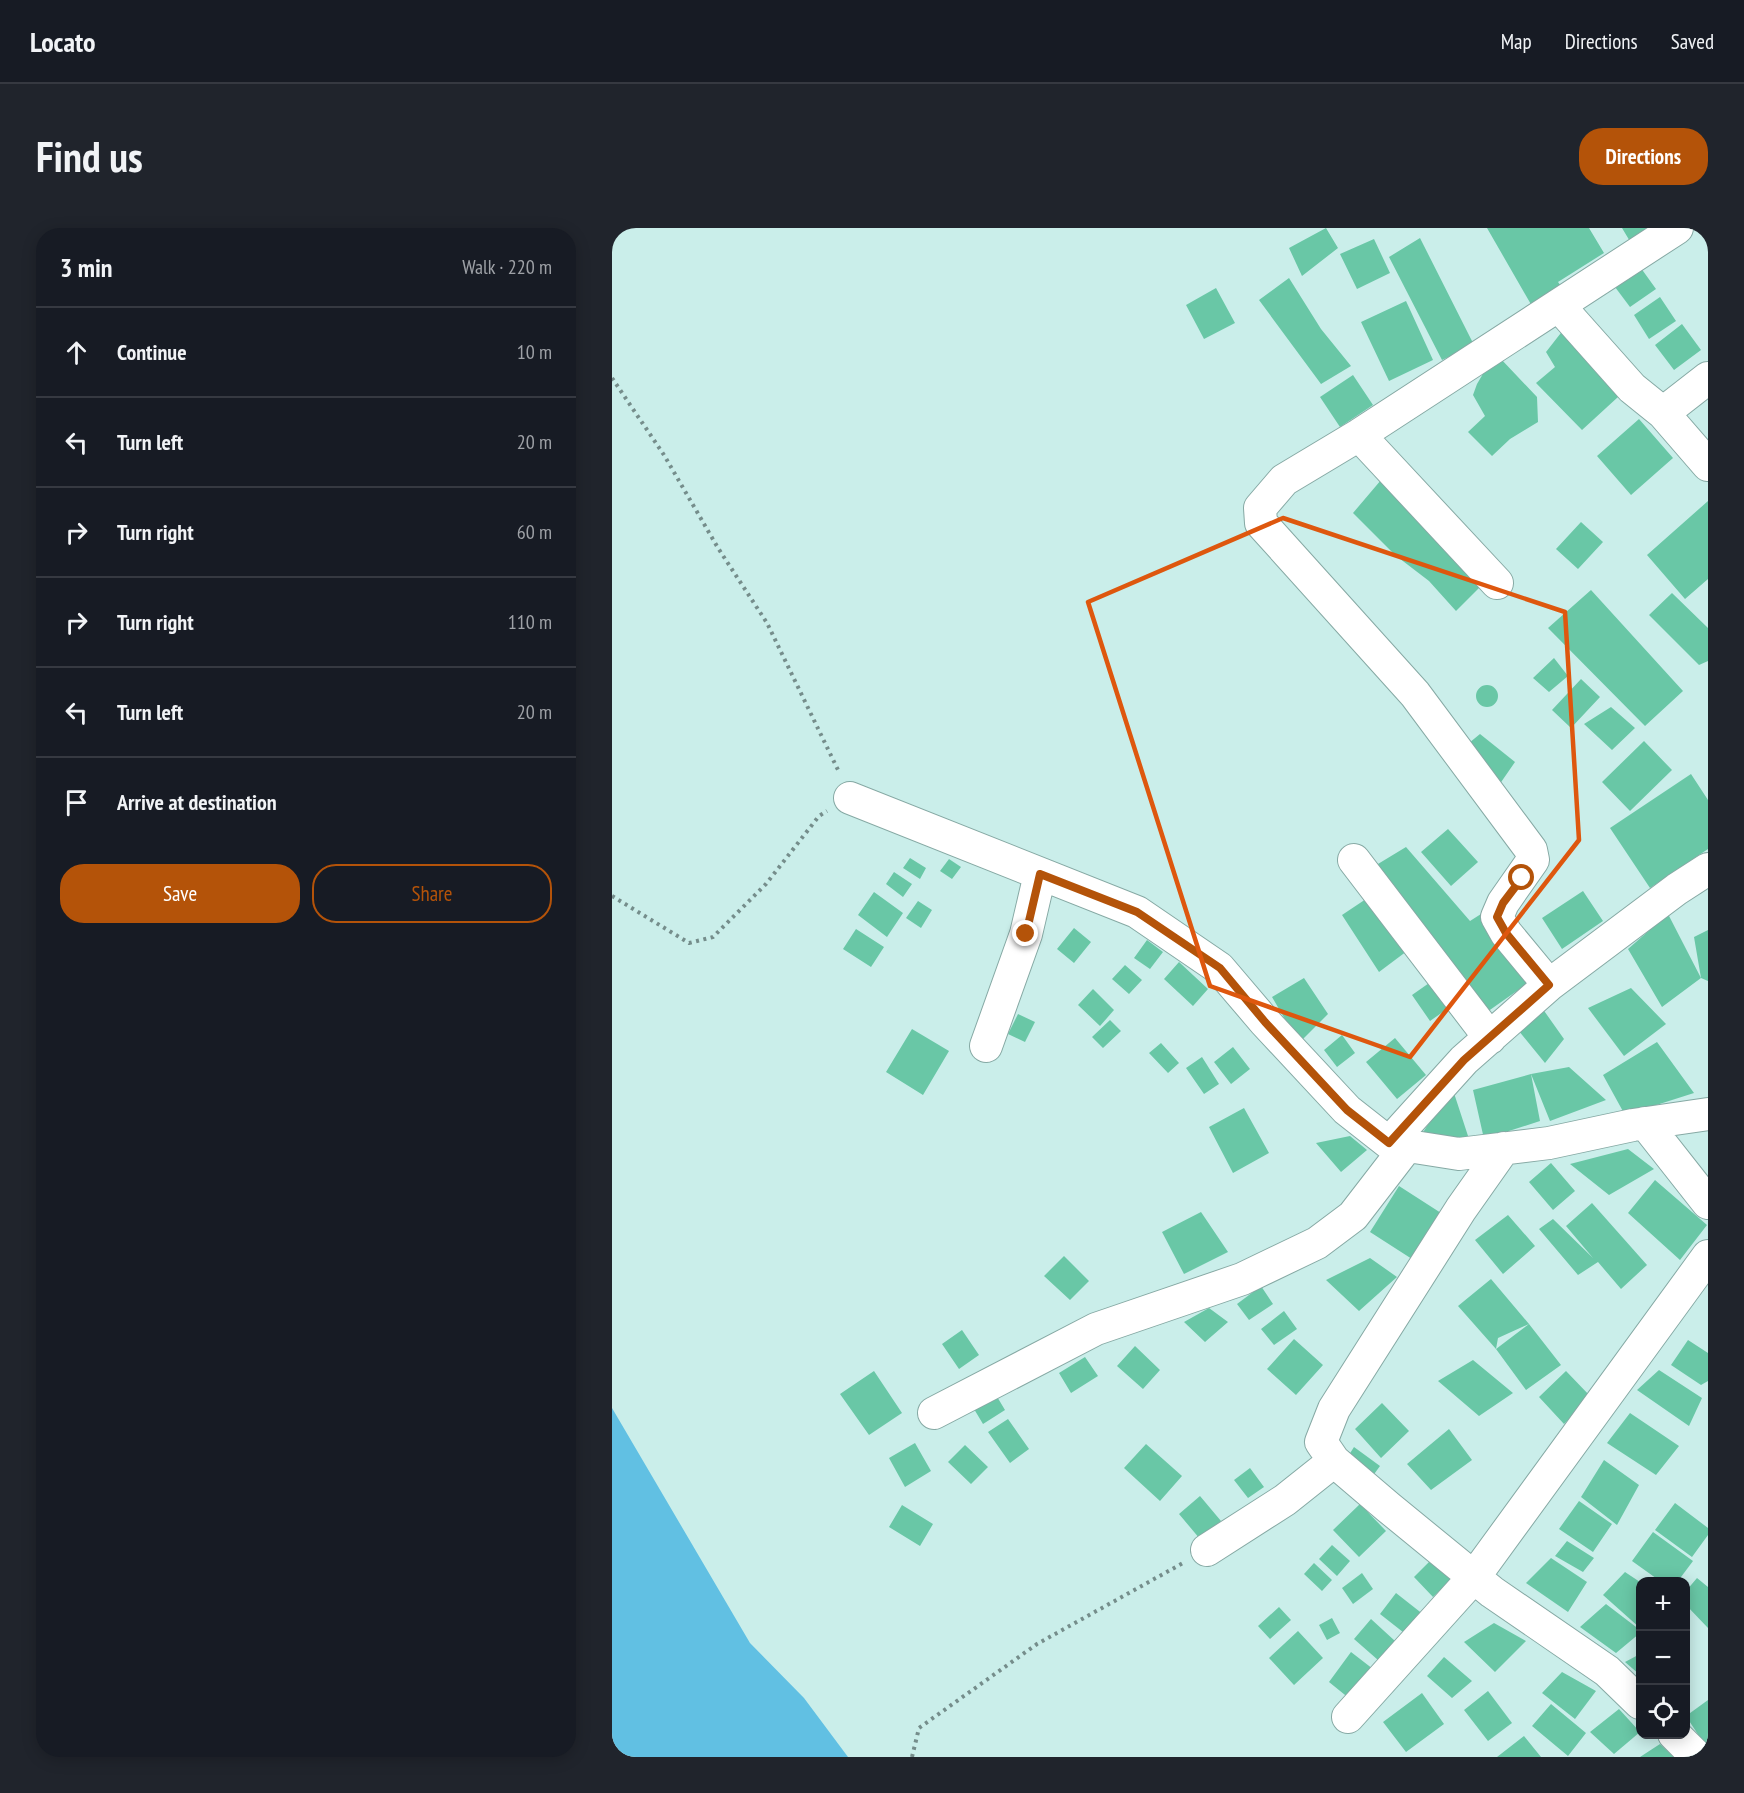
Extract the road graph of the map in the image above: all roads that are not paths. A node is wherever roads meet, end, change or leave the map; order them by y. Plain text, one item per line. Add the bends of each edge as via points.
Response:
1 (1677, 228) edge
2 (1559, 306) junction
3 (1708, 378) edge
4 (1663, 414) junction
5 (1359, 435) junction
6 (1708, 465) edge
7 (1497, 583) dead end
8 (850, 798) road end
9 (1354, 860) dead end
10 (1708, 869) edge
11 (1040, 874) junction
12 (1549, 985) junction
13 (1490, 1038) junction
14 (986, 1046) dead end
15 (1708, 1114) edge
16 (1645, 1124) junction
17 (1398, 1144) junction
18 (1504, 1148) junction
19 (1708, 1203) edge
20 (1708, 1256) edge
21 (934, 1413) dead end
22 (1334, 1461) junction
23 (1207, 1550) road end
24 (1474, 1577) junction
25 (1636, 1698) edge
26 (1348, 1718) dead end
27 (1679, 1739) edge
28 (1697, 1757) edge

1 - 2 street
2 - 4 street via 1632,388
2 - 5 street
3 - 4 street
4 - 6 street
5 - 7 street
5 - 12 street via 1284,480 1260,508 1261,522 1415,694 1531,850 1533,860 1497,917
8 - 11 street
9 - 13 street
10 - 12 street
11 - 14 street via 1026,934
11 - 17 street via 1137,912 1220,968 1347,1110
12 - 13 street
13 - 17 street via 1464,1060
15 - 16 street
16 - 18 street
16 - 19 street
17 - 18 street via 1459,1154
17 - 21 street via 1353,1216 1317,1243 1242,1279 1096,1329
18 - 22 street via 1334,1409 1321,1442
20 - 24 street
22 - 23 street via 1285,1500
22 - 24 street
24 - 25 street via 1607,1671
24 - 26 street
27 - 28 street

